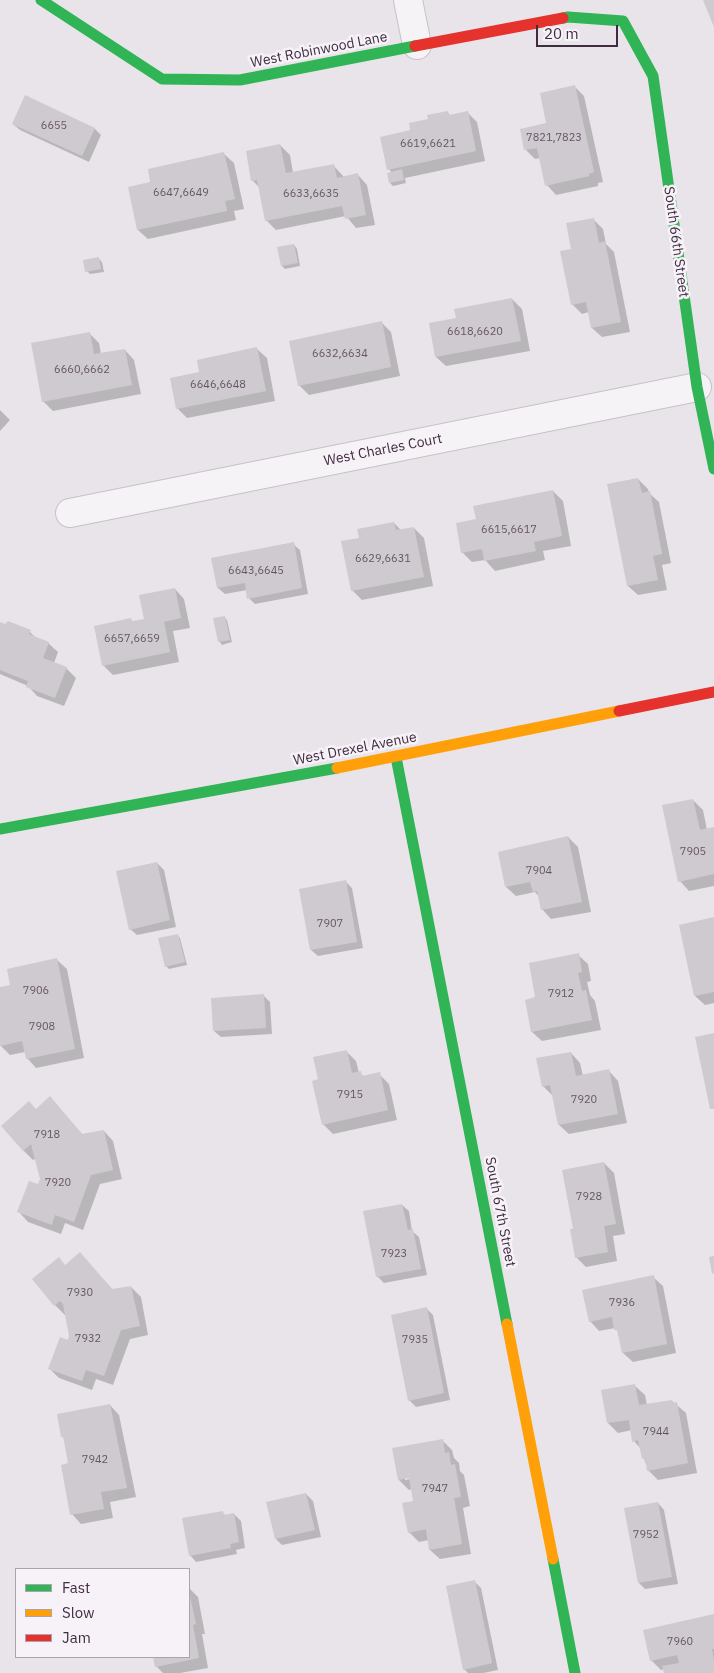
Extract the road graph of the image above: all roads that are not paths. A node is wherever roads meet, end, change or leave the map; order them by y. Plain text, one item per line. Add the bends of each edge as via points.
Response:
1 (41, 0) edge
2 (408, 0) edge
3 (623, 21) joint
4 (418, 45) junction
5 (697, 388) junction
6 (714, 469) edge
7 (70, 512) dead end
8 (714, 692) edge
9 (396, 757) junction
10 (0, 830) edge
11 (575, 1673) edge

1 - 4 street, West Robinwood Lane via 162,79 240,80
2 - 4 street
3 - 4 street, West Robinwood Lane via 568,17
3 - 5 street, South 66th Street via 653,76
5 - 6 street, South 66th Street
5 - 7 street, West Charles Court
8 - 9 street, West Drexel Avenue
9 - 10 street, West Drexel Avenue
9 - 11 street, South 67th Street

